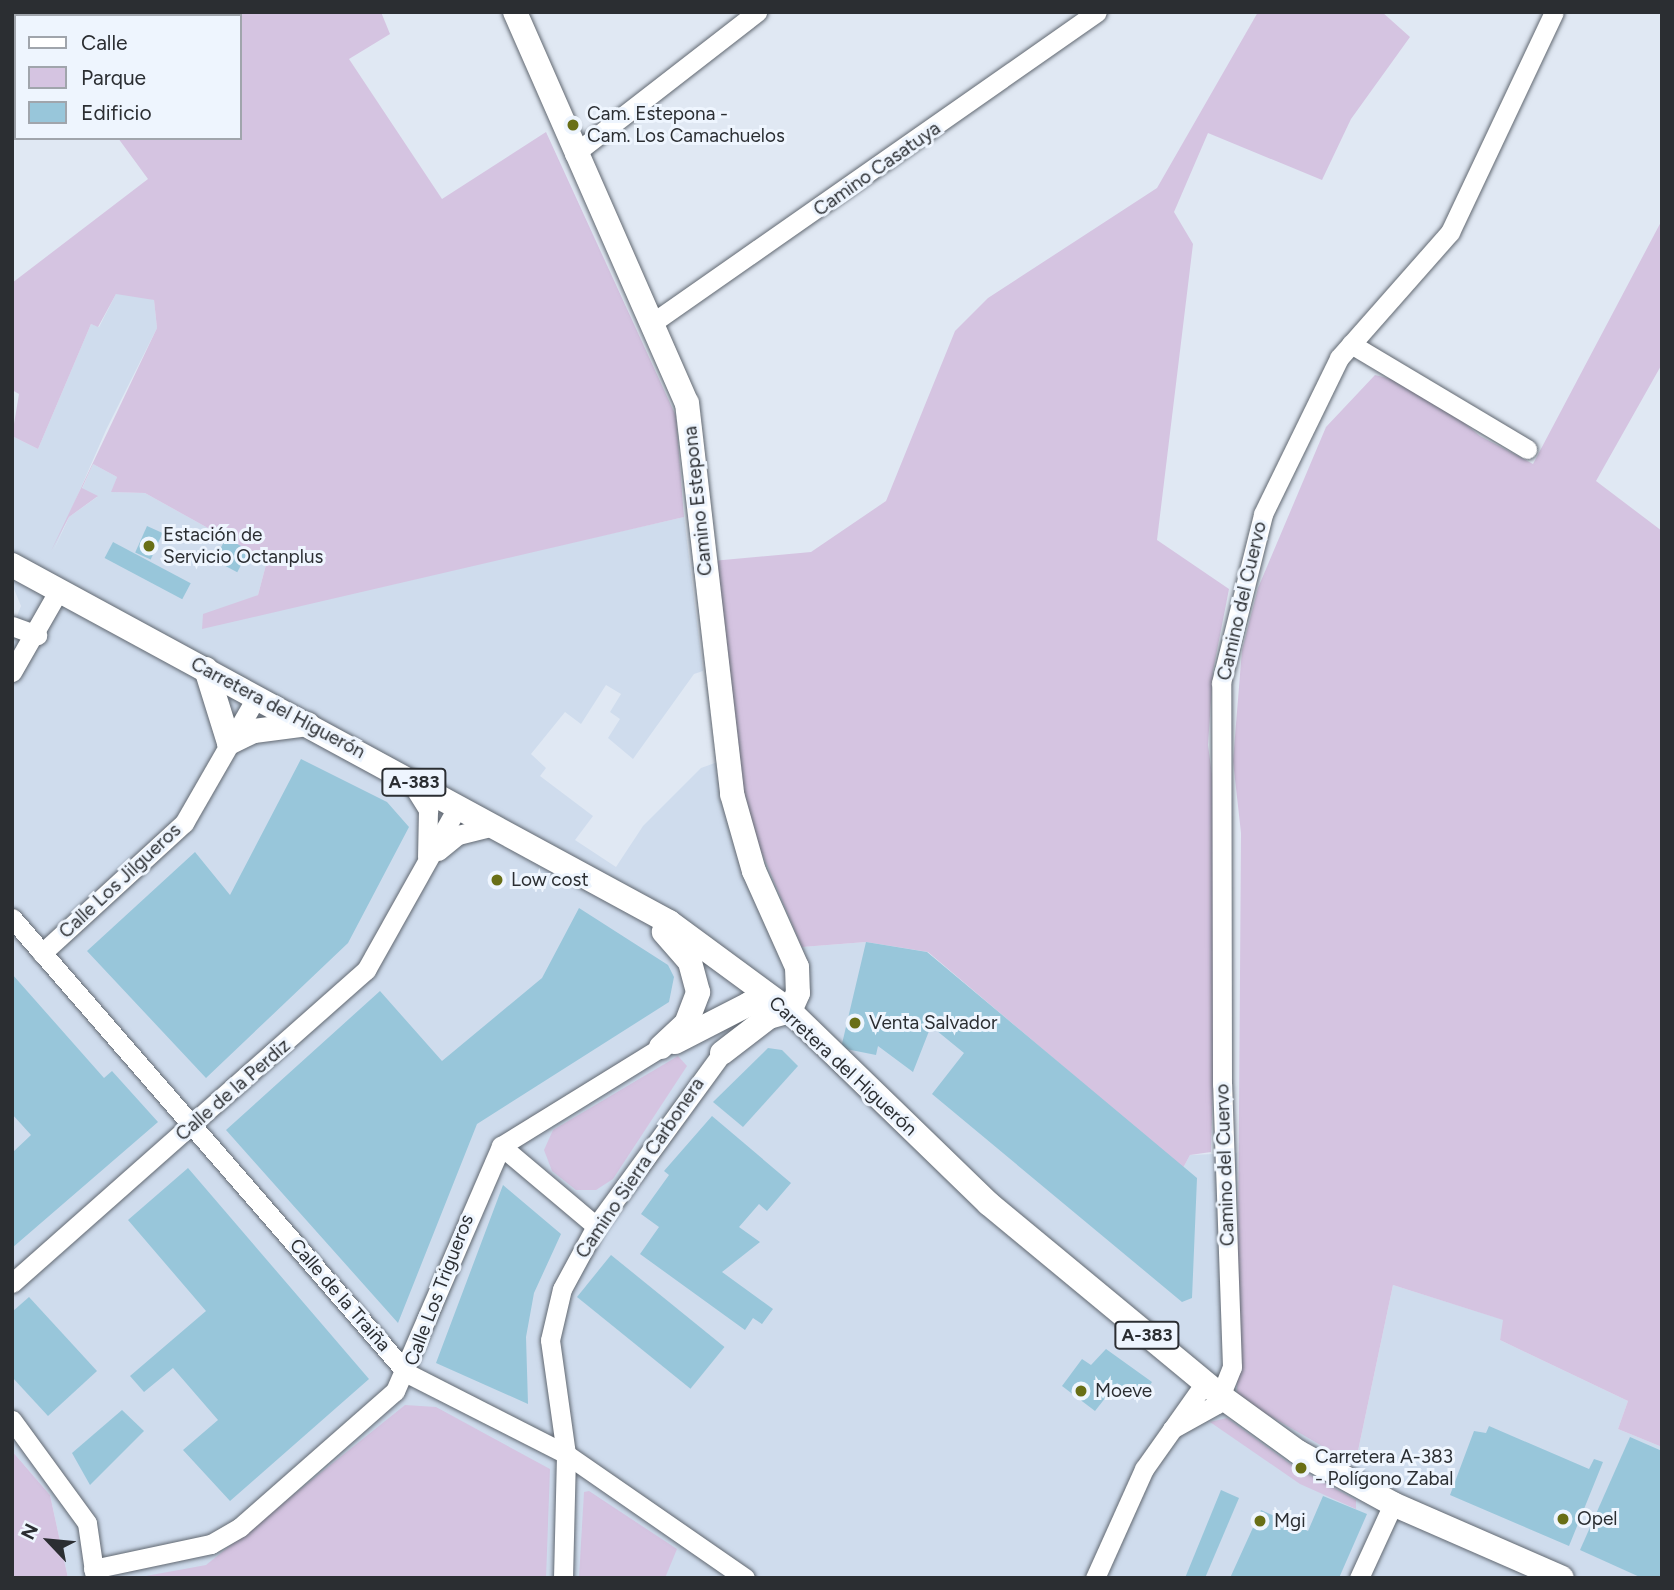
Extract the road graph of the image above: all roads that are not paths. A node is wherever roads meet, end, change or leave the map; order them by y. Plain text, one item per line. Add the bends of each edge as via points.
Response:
1 (515, 12) edge
2 (757, 12) edge
3 (1097, 12) edge
4 (1554, 12) edge
5 (574, 154) junction
6 (655, 321) junction
7 (1351, 344) junction
8 (1527, 449) dead end
9 (12, 565) edge
10 (59, 590) junction
11 (12, 626) edge
12 (37, 635) junction
13 (206, 669) junction
14 (12, 672) edge
15 (257, 696) junction
16 (309, 724) junction
17 (229, 743) junction
18 (407, 778) junction
19 (458, 806) junction
20 (494, 826) junction
21 (428, 864) junction
22 (614, 893) junction
23 (12, 918) edge
24 (42, 953) junction
25 (773, 1001) junction
26 (705, 1028) junction
27 (661, 1047) junction
28 (718, 1056) junction
29 (192, 1125) junction
30 (501, 1146) junction
31 (596, 1226) junction
32 (12, 1283) edge
33 (407, 1373) junction
34 (1214, 1390) junction
35 (12, 1420) edge
36 (566, 1454) junction
37 (1393, 1504) junction
38 (1523, 1570) edge
39 (94, 1573) edge
40 (563, 1578) edge
41 (746, 1578) edge
42 (1095, 1578) edge
43 (1359, 1578) edge
44 (1562, 1578) edge

1 - 5 main road, Camino Estepona
2 - 5 street
3 - 6 street, Camino Casatuya
4 - 7 street, Camino del Cuervo via 1450,232
5 - 6 main road, Camino Estepona
6 - 25 main road, Camino Estepona via 687,403 732,794 754,871 797,967 798,993
7 - 8 street
7 - 34 street, Camino del Cuervo via 1263,514 1221,683 1222,1084 1232,1367
9 - 10 main road, Carretera del Higuerón / A-383
10 - 12 street
10 - 13 main road, Carretera del Higuerón / A-383
11 - 12 street
12 - 14 street
13 - 15 main road, Carretera del Higuerón / A-383
13 - 17 main road
15 - 16 main road, Carretera del Higuerón / A-383
15 - 17 street, Calle Los Jilgueros
16 - 17 main road via 254,731
16 - 18 main road, Carretera del Higuerón / A-383
17 - 24 street, Calle Los Jilgueros via 184,823
18 - 19 main road, Carretera del Higuerón / A-383
18 - 21 street, Calle de la Perdiz via 428,810
19 - 20 main road, Carretera del Higuerón / A-383
19 - 21 street, Calle de la Perdiz
20 - 21 street, Calle de la Perdiz via 458,835
20 - 22 main road, Carretera del Higuerón / A-383
21 - 29 street, Calle de la Perdiz via 366,970
22 - 25 main road, Carretera del Higuerón / A-383 via 669,922
22 - 27 main road via 660,928 695,973 698,992 690,1018
23 - 24 street, Calle de la Traiña
24 - 29 street, Calle de la Traiña
25 - 26 main road
25 - 28 main road via 769,1017
25 - 34 main road, Carretera del Higuerón / A-383 via 989,1204
26 - 27 main road
26 - 28 main road via 723,1037
27 - 30 street, Calle Los Trigueros
28 - 31 street, Camino Sierra Carbonera
29 - 32 street, Calle de la Perdiz
29 - 33 street, Calle de la Traiña
30 - 31 street
30 - 33 street, Calle Los Trigueros via 477,1190
31 - 36 street, Camino Sierra Carbonera via 562,1289 550,1340
33 - 36 street, Calle de la Traiña
33 - 39 street, Calle Los Trigueros via 240,1527 211,1544
34 - 37 main road, Carretera del Higuerón / A-383 via 1298,1452
34 - 42 street, Camino del Cuervo via 1172,1429 1144,1469
35 - 39 street via 87,1523
36 - 40 street, Camino Sierra Carbonera
36 - 41 street, Calle de la Traiña
37 - 38 main road, Carretera del Higuerón / A-383
37 - 43 street
38 - 44 main road, Carretera del Higuerón / A-383

